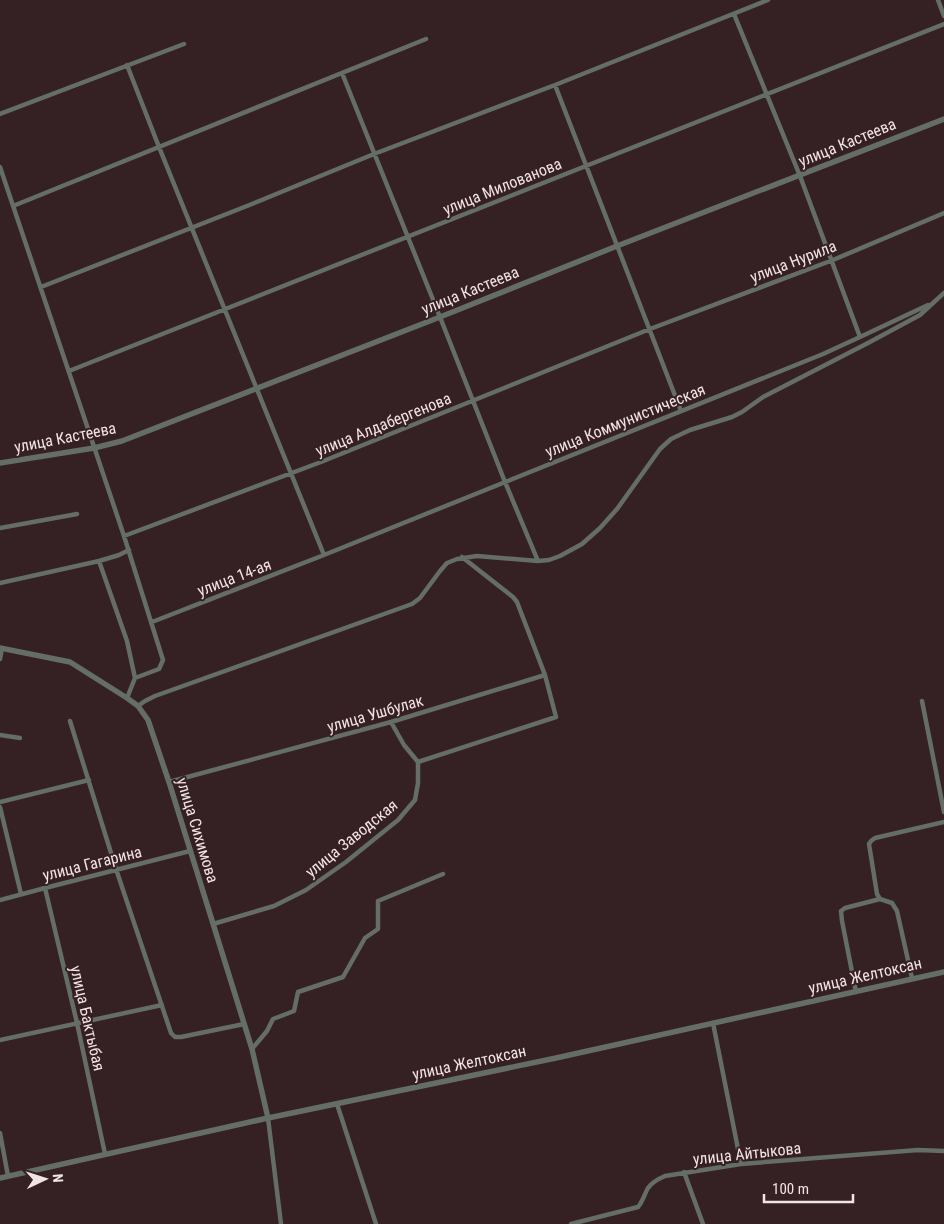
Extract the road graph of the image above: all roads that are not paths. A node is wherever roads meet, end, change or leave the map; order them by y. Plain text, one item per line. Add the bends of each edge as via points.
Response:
1 (768, 0) edge
2 (938, 0) edge
3 (734, 14) junction
4 (944, 16) edge
5 (944, 24) edge
6 (426, 39) dead end
7 (184, 44) dead end
8 (127, 65) junction
9 (342, 73) junction
10 (555, 85) junction
11 (767, 94) junction
12 (0, 114) edge
13 (944, 119) edge
14 (159, 147) junction
15 (374, 154) junction
16 (0, 166) edge
17 (586, 166) junction
18 (800, 176) junction
19 (6, 185) junction
20 (0, 186) edge
21 (13, 206) junction
22 (944, 213) edge
23 (192, 228) junction
24 (408, 237) junction
25 (617, 246) junction
26 (832, 260) junction
27 (41, 287) junction
28 (944, 293) edge
29 (932, 303) junction
30 (224, 309) junction
31 (440, 318) junction
32 (650, 329) junction
33 (860, 338) junction
34 (69, 371) junction
35 (257, 388) junction
36 (473, 401) junction
37 (682, 411) junction
38 (94, 448) junction
39 (0, 463) edge
40 (292, 473) junction
41 (505, 482) junction
42 (76, 514) dead end
43 (0, 528) edge
44 (124, 536) junction
45 (129, 550) junction
46 (324, 555) junction
47 (462, 557) junction
48 (99, 561) junction
49 (538, 561) junction
50 (0, 583) edge
51 (152, 622) junction
52 (1, 648) edge
53 (0, 659) edge
54 (545, 675) junction
55 (135, 678) junction
56 (127, 698) junction
57 (922, 701) dead end
58 (138, 706) junction
59 (70, 721) dead end
60 (392, 722) junction
61 (0, 735) edge
62 (20, 738) dead end
63 (418, 762) junction
64 (89, 780) junction
65 (169, 782) junction
66 (941, 787) edge
67 (0, 802) edge
68 (0, 807) edge
69 (944, 812) edge
70 (944, 822) edge
71 (190, 851) junction
72 (116, 869) junction
73 (443, 874) dead end
74 (45, 888) junction
75 (22, 894) junction
76 (880, 899) junction
77 (0, 900) edge
78 (213, 924) junction
79 (944, 972) edge
80 (912, 978) junction
81 (856, 992) junction
82 (162, 1005) junction
83 (77, 1023) junction
84 (713, 1023) junction
85 (244, 1024) junction
86 (0, 1040) edge
87 (252, 1048) junction
88 (337, 1104) junction
89 (268, 1118) junction
90 (0, 1133) edge
91 (944, 1151) edge
92 (105, 1154) junction
93 (741, 1164) junction
94 (684, 1172) junction
95 (8, 1176) junction
96 (0, 1178) edge
97 (281, 1224) edge
98 (376, 1224) edge
99 (571, 1224) edge
100 (703, 1224) edge

1 - 3 street
2 - 4 street
3 - 10 street
3 - 11 street
5 - 11 street, улица Милованова
6 - 9 street
7 - 8 street
8 - 12 street
8 - 14 street
9 - 14 street
9 - 15 street
10 - 15 street
10 - 17 street
11 - 17 street, улица Милованова
11 - 18 street
13 - 18 street, улица Кастеева
14 - 21 street
14 - 23 street
15 - 23 street
15 - 24 street
16 - 19 street
17 - 24 street, улица Милованова
17 - 25 street
18 - 25 street, улица Кастеева
18 - 26 street
19 - 20 street
19 - 21 street
21 - 27 street
22 - 26 street, улица Нурила
23 - 27 street
23 - 30 street
24 - 30 street, улица Милованова
24 - 31 street
25 - 31 street, улица Кастеева
25 - 32 street
26 - 32 street, улица Нурила
26 - 33 street
27 - 34 street
28 - 29 street
29 - 33 street, улица Коммунистическая
29 - 49 street via 920,315 763,397 732,418 671,439 600,528 582,544 560,556
30 - 34 street, улица Милованова
30 - 35 street
31 - 35 street, улица Кастеева
31 - 36 street
32 - 36 street, улица Алдабергенова
32 - 37 street
33 - 37 street, улица Коммунистическая
34 - 38 street
35 - 38 street, улица Кастеева via 122,441
35 - 40 street
36 - 40 street, улица Алдабергенова
36 - 41 street
37 - 41 street, улица Коммунистическая
38 - 39 street, улица Кастеева
38 - 44 street
40 - 44 street, улица Алдабергенова
40 - 46 street
41 - 46 street, улица Коммунистическая
41 - 49 street
42 - 43 street
44 - 45 street
45 - 48 street
45 - 51 street
46 - 51 street, улица 14-ая
47 - 49 street
47 - 54 street via 517,602
47 - 58 street via 448,563 412,604 155,696
48 - 50 street
48 - 55 street via 127,640
51 - 55 street via 163,660 159,669
52 - 53 street
52 - 56 street, улица Сихимова via 70,662
54 - 60 street, улица Ушбулак
54 - 63 street via 556,717
55 - 56 street
56 - 58 street, улица Сихимова
57 - 66 street
58 - 65 street, улица Сихимова via 148,720
59 - 64 street
60 - 63 street
60 - 65 street, улица Ушбулак
61 - 62 street
63 - 78 street, улица Заводская via 415,800 398,820 346,862 306,890 274,906
64 - 67 street
64 - 72 street
65 - 71 street, улица Сихимова
66 - 69 street
68 - 75 street
70 - 76 street via 871,841 876,890
71 - 72 street, улица Гагарина
71 - 78 street, улица Сихимова
72 - 74 street, улица Гагарина
72 - 82 street
73 - 87 street via 378,901 378,929 365,938 343,977 298,992 294,1011 273,1019
74 - 75 street, улица Гагарина
74 - 83 street, улица Бактыбая
75 - 77 street, улица Гагарина
76 - 80 street via 892,904 897,911
76 - 81 street via 841,910
78 - 85 street, улица Сихимова
79 - 80 street, улица Желтоксан
80 - 81 street, улица Желтоксан
81 - 84 street, улица Желтоксан
82 - 83 street
82 - 85 street via 171,1033 175,1036
83 - 86 street
83 - 92 street, улица Бактыбая
84 - 88 street, улица Желтоксан
84 - 93 street
85 - 87 street, улица Сихимова
87 - 89 street, улица Сихимова
88 - 89 street, улица Желтоксан
88 - 98 street
89 - 92 street, улица Желтоксан
89 - 97 street
90 - 95 street
91 - 93 street, улица Айтыкова via 918,1150
92 - 95 street, улица Желтоксан
93 - 94 street, улица Айтыкова
94 - 99 street, улица Айтыкова via 654,1181 638,1207
94 - 100 street
95 - 96 street, улица Желтоксан

